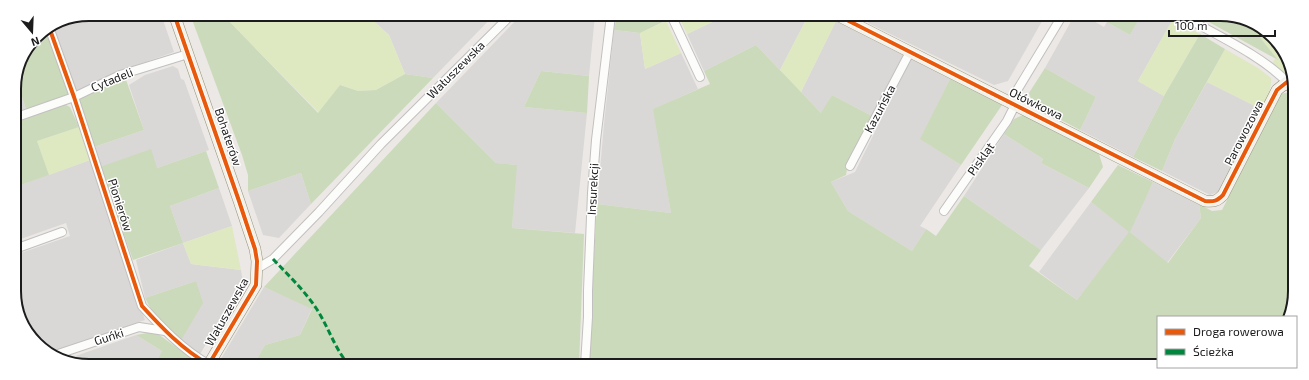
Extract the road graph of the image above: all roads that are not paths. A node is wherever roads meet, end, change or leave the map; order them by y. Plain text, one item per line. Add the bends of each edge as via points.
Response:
1 (176, 21) edge
2 (505, 21) edge
3 (610, 21) edge
4 (674, 21) edge
5 (849, 21) edge
6 (1059, 21) edge
7 (1192, 21) edge
8 (52, 35) edge
9 (910, 52) junction
10 (188, 54) junction
11 (700, 77) dead end
12 (1288, 83) edge
13 (1288, 87) edge
14 (74, 97) junction
15 (1013, 104) junction
16 (21, 116) edge
17 (850, 166) dead end
18 (1224, 195) joint
19 (944, 211) dead end
20 (62, 232) dead end
21 (21, 247) edge
22 (258, 268) junction
23 (164, 331) junction
24 (61, 353) edge
25 (200, 359) edge
26 (211, 359) edge
27 (585, 359) edge

1 - 10 street, Bohaterów
2 - 22 street, Wałuszewska via 381,144 273,259
3 - 27 street, Insurekcji via 592,193
4 - 11 street
5 - 9 street, Ołówkowa
6 - 15 street, Piskląt
7 - 12 street via 1258,59
8 - 14 street, Pionierów
9 - 15 street, Ołówkowa
9 - 17 street, Kazuńska
10 - 14 street, Cytadeli via 120,75
10 - 22 street, Bohaterów via 255,249
13 - 18 street, Parowozowa via 1278,90
14 - 16 street, Cytadeli
14 - 23 street, Pionierów via 142,306
15 - 18 street, Ołówkowa via 1205,201 1216,201
15 - 19 street, Piskląt via 1007,121
20 - 21 street
22 - 26 street, Wałuszewska via 256,285
23 - 24 street, Guńki via 139,327
23 - 25 street, Pionierów

